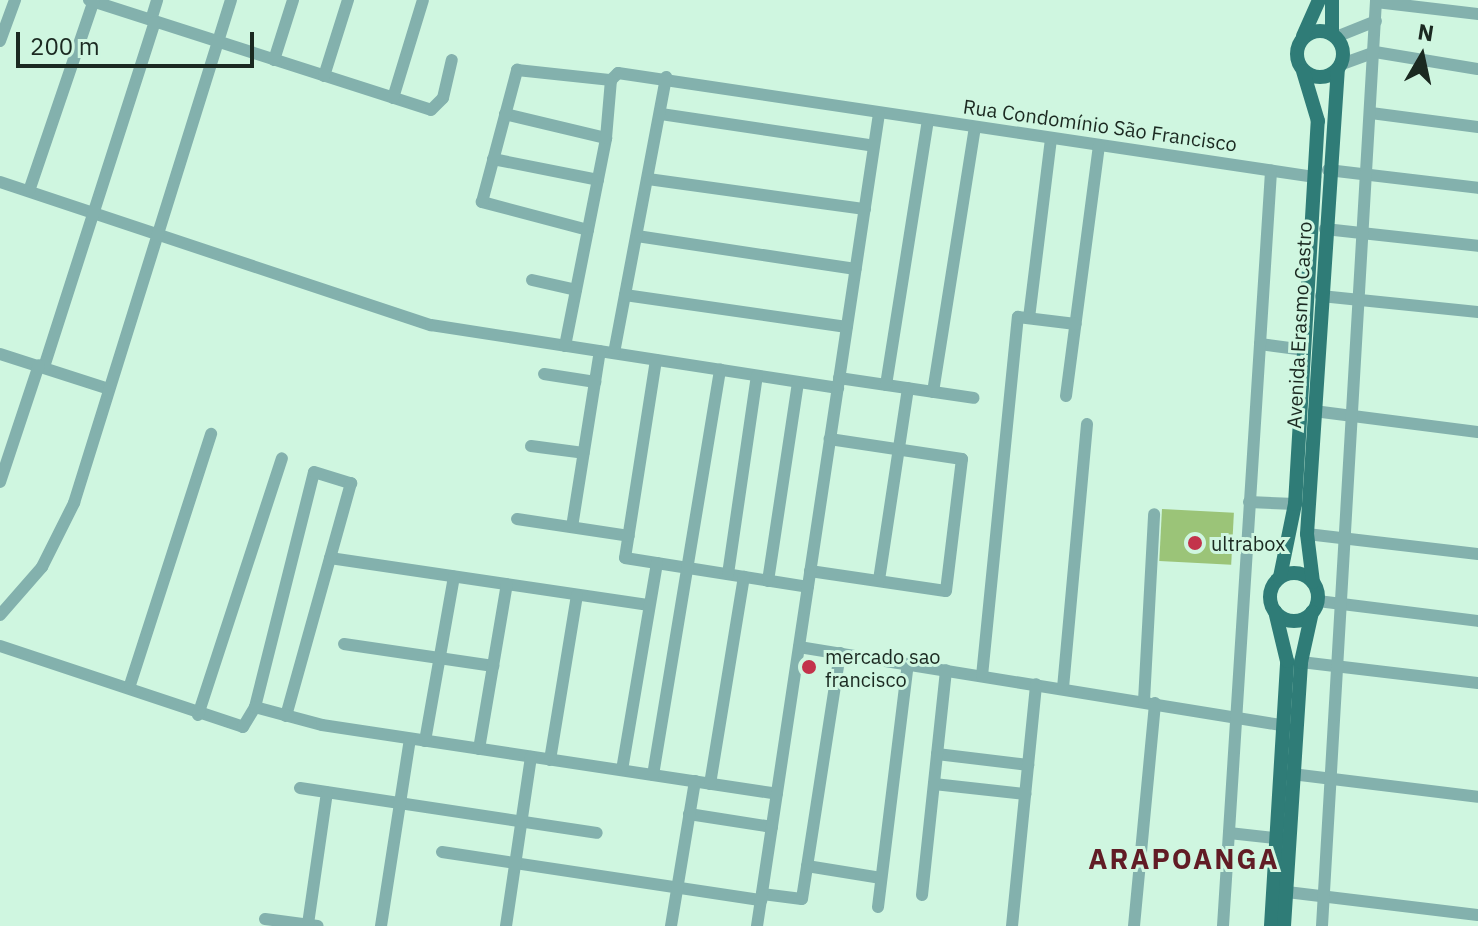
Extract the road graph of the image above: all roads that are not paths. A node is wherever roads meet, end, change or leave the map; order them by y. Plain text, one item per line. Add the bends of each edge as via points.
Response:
1 (15, 0) edge
2 (157, 0) edge
3 (231, 0) edge
4 (293, 0) edge
5 (348, 0) edge
6 (423, 0) edge
7 (1319, 0) edge
8 (1332, 0) edge
9 (92, 1) edge
10 (1376, 1) edge
11 (1478, 14) edge
12 (153, 21) junction
13 (1376, 21) junction
14 (1334, 36) junction
15 (0, 41) edge
16 (1301, 41) junction
17 (218, 42) junction
18 (1375, 52) junction
19 (274, 60) junction
20 (452, 60) dead end
21 (1340, 67) junction
22 (1478, 69) edge
23 (1303, 71) junction
24 (324, 76) junction
25 (666, 77) junction
26 (611, 80) junction
27 (393, 98) junction
28 (1371, 113) junction
29 (505, 114) junction
30 (661, 114) junction
31 (879, 114) junction
32 (928, 121) junction
33 (975, 127) junction
34 (1478, 127) edge
35 (606, 138) junction
36 (1051, 139) junction
37 (874, 146) junction
38 (1099, 146) junction
39 (493, 159) junction
40 (1271, 171) junction
41 (1321, 174) junction
42 (1367, 175) junction
43 (648, 179) junction
44 (598, 180) junction
45 (0, 182) edge
46 (1478, 188) edge
47 (29, 191) junction
48 (865, 209) junction
49 (94, 213) junction
50 (1325, 229) junction
51 (588, 230) junction
52 (1363, 232) junction
53 (158, 234) junction
54 (637, 236) junction
55 (1478, 246) edge
56 (856, 269) junction
57 (532, 280) dead end
58 (576, 290) junction
59 (625, 295) junction
60 (1321, 296) junction
61 (1357, 300) junction
62 (1478, 312) edge
63 (1023, 318) junction
64 (1076, 324) junction
65 (847, 327) junction
66 (1260, 344) junction
67 (565, 346) junction
68 (1305, 350) junction
69 (607, 352) junction
70 (0, 354) edge
71 (656, 360) junction
72 (42, 366) junction
73 (720, 370) junction
74 (544, 374) dead end
75 (757, 376) junction
76 (595, 382) junction
77 (798, 382) junction
78 (839, 383) junction
79 (886, 385) junction
80 (908, 388) junction
81 (109, 389) junction
82 (933, 392) junction
83 (1066, 396) dead end
84 (974, 398) dead end
85 (1314, 411) junction
86 (1356, 417) junction
87 (1087, 424) dead end
88 (1478, 432) edge
89 (211, 434) dead end
90 (830, 439) junction
91 (531, 446) dead end
92 (899, 449) junction
93 (584, 453) junction
94 (282, 458) dead end
95 (0, 482) edge
96 (1249, 502) junction
97 (1295, 504) junction
98 (1154, 514) dead end
99 (517, 519) dead end
100 (572, 527) junction
101 (1307, 534) junction
102 (629, 536) junction
103 (1348, 539) junction
104 (1478, 554) edge
105 (330, 558) junction
106 (657, 563) junction
107 (689, 568) junction
108 (810, 571) junction
109 (728, 574) junction
110 (454, 577) junction
111 (744, 577) junction
112 (1280, 577) junction
113 (879, 580) junction
114 (768, 581) junction
115 (1313, 582) junction
116 (507, 584) junction
117 (808, 587) junction
118 (577, 595) junction
119 (648, 605) junction
120 (1344, 605) junction
121 (1315, 607) junction
122 (1275, 611) junction
123 (0, 615) edge
124 (1478, 621) edge
125 (1, 644) edge
126 (344, 644) dead end
127 (799, 647) junction
128 (840, 653) junction
129 (440, 659) junction
130 (1301, 662) junction
131 (908, 664) junction
132 (493, 666) junction
133 (1340, 667) junction
134 (946, 670) junction
135 (982, 676) junction
136 (1478, 683) edge
137 (1036, 684) junction
138 (130, 685) junction
139 (1063, 688) junction
140 (1149, 702) junction
141 (255, 707) junction
142 (198, 715) junction
143 (1236, 715) junction
144 (286, 716) junction
145 (1281, 725) junction
146 (410, 739) junction
147 (425, 741) junction
148 (479, 749) junction
149 (937, 754) junction
150 (531, 757) junction
151 (550, 760) junction
152 (1028, 765) junction
153 (622, 770) junction
154 (1292, 774) junction
155 (653, 775) junction
156 (1332, 779) junction
157 (695, 781) junction
158 (710, 784) junction
159 (934, 784) junction
160 (300, 788) dead end
161 (327, 792) junction
162 (777, 794) junction
163 (1025, 794) junction
164 (1478, 797) edge
165 (399, 802) junction
166 (689, 814) junction
167 (522, 821) junction
168 (772, 827) junction
169 (597, 833) dead end
170 (1229, 833) junction
171 (1275, 838) junction
172 (442, 852) dead end
173 (515, 863) junction
174 (807, 866) junction
175 (881, 878) junction
176 (677, 888) junction
177 (1287, 892) junction
178 (922, 895) dead end
179 (1324, 896) junction
180 (762, 897) junction
181 (878, 907) dead end
182 (1478, 915) edge
183 (265, 919) dead end
184 (313, 925) edge
185 (381, 926) edge
186 (506, 926) edge
187 (671, 926) edge
188 (757, 926) edge
189 (1012, 926) edge
190 (1134, 926) edge
191 (1223, 926) edge
192 (1271, 926) edge
193 (1284, 926) edge
194 (1322, 926) edge

1 - 15 street
2 - 12 street
3 - 17 street
4 - 19 street
5 - 24 street
6 - 27 street
7 - 16 main road
8 - 14 main road
9 - 12 street
9 - 47 street
10 - 11 street
10 - 13 street
12 - 17 street
12 - 49 street
13 - 14 street
13 - 18 street
14 - 16 main road via 1315,31
14 - 21 main road
16 - 23 main road
17 - 19 street
17 - 53 street
18 - 21 street
18 - 22 street
18 - 28 street
19 - 24 street
20 - 27 street via 435,109
21 - 23 main road via 1325,78
21 - 41 main road, Avenida Erasmo Castro
23 - 41 main road, Avenida Erasmo Castro via 1318,121
24 - 27 street
25 - 26 street, Rua Condomínio São Francisco via 625,72
25 - 30 street
25 - 31 street, Rua Condomínio São Francisco
26 - 29 street, Rua Condomínio São Francisco via 517,70
26 - 35 street
28 - 34 street
28 - 42 street
29 - 35 street
29 - 39 street
30 - 37 street
30 - 43 street
31 - 32 street, Rua Condomínio São Francisco
31 - 37 street
32 - 33 street, Rua Condomínio São Francisco
32 - 79 street
33 - 36 street, Rua Condomínio São Francisco
33 - 82 street
35 - 44 street
36 - 38 street, Rua Condomínio São Francisco
36 - 63 street
37 - 48 street
38 - 40 street, Rua Condomínio São Francisco
38 - 64 street
39 - 44 street
39 - 51 street via 482,202
40 - 41 street, Rua Condomínio São Francisco
40 - 66 street
41 - 42 street, Rua Condomínio São Francisco
41 - 50 main road, Avenida Erasmo Castro
41 - 68 main road, Avenida Erasmo Castro
42 - 46 street, Rua Condomínio São Francisco
42 - 52 street
43 - 48 street
43 - 54 street
44 - 51 street
45 - 47 street
47 - 49 street
48 - 56 street
49 - 53 street
49 - 72 street
50 - 52 street
50 - 60 main road, Avenida Erasmo Castro
51 - 58 street
52 - 55 street
52 - 61 street
53 - 67 street via 406,319
53 - 81 street
54 - 56 street
54 - 59 street
56 - 65 street
57 - 58 street
58 - 67 street
59 - 65 street
59 - 69 street
60 - 61 street
60 - 85 main road, Avenida Erasmo Castro
61 - 62 street
61 - 86 street
63 - 64 street
63 - 135 street via 1007,403
64 - 83 street
65 - 78 street
66 - 68 street
66 - 96 street
67 - 69 street
68 - 97 main road, Avenida Erasmo Castro
69 - 71 street
69 - 76 street
70 - 72 street
71 - 73 street
71 - 102 street
72 - 81 street
72 - 95 street
73 - 75 street
73 - 107 street
74 - 76 street
75 - 77 street
75 - 109 street
76 - 93 street
77 - 78 street
77 - 114 street
78 - 79 street
78 - 90 street
79 - 80 street
80 - 82 street
80 - 92 street
81 - 123 street via 74,503 42,567
82 - 84 street
85 - 86 street
85 - 101 main road, Avenida Erasmo Castro
86 - 88 street
86 - 103 street
87 - 139 street
89 - 138 street
90 - 92 street
90 - 108 street
91 - 93 street
92 - 113 street
92 - 113 street via 962,459 946,591
93 - 100 street
94 - 142 street
96 - 97 street
96 - 143 street
97 - 112 main road, Avenida Erasmo Castro
98 - 140 street
99 - 100 street
100 - 102 street
101 - 103 street
101 - 115 main road, Avenida Erasmo Castro
102 - 106 street via 625,558
103 - 104 street
103 - 120 street
105 - 110 street
105 - 141 street via 351,483 314,472
105 - 144 street
106 - 107 street
106 - 119 street
107 - 109 street
107 - 155 street
108 - 113 street
108 - 117 street
109 - 111 street
110 - 116 street
110 - 129 street
111 - 114 street
111 - 158 street
112 - 115 main road via 1297,573
112 - 122 main road via 1270,593
114 - 117 street
115 - 121 main road
116 - 118 street
116 - 132 street
117 - 127 street
118 - 119 street
118 - 151 street
119 - 153 street
120 - 121 street
120 - 124 street
120 - 133 street
121 - 122 main road via 1290,620
121 - 130 main road
122 - 145 main road via 1287,661
125 - 138 street
126 - 129 street
127 - 128 street
127 - 162 street
128 - 131 street
128 - 174 street
129 - 132 street
129 - 147 street
130 - 133 street
130 - 154 main road
131 - 134 street
131 - 175 street
132 - 148 street
133 - 136 street
133 - 156 street
134 - 135 street
134 - 149 street
135 - 137 street
137 - 139 street
137 - 152 street
138 - 142 street
139 - 140 street
140 - 143 street
140 - 190 street
141 - 142 street via 243,727
141 - 144 street
143 - 145 street
143 - 170 street
144 - 146 street
145 - 171 main road
146 - 147 street
146 - 165 street
147 - 148 street
148 - 150 street
149 - 152 street
149 - 159 street
150 - 151 street
150 - 167 street
151 - 153 street
152 - 163 street
153 - 155 street
154 - 156 street
154 - 177 main road
155 - 157 street
156 - 164 street
156 - 179 street
157 - 158 street
157 - 166 street
158 - 162 street
159 - 163 street
159 - 178 street
160 - 161 street
161 - 165 street
161 - 184 street
162 - 168 street
163 - 189 street
165 - 167 street
165 - 185 street
166 - 168 street
166 - 176 street
167 - 169 street
167 - 173 street
168 - 180 street
170 - 171 street
170 - 191 street
171 - 192 main road
172 - 173 street
173 - 176 street
173 - 186 street
174 - 175 street
174 - 180 street via 802,899
175 - 181 street
176 - 180 street
176 - 187 street
177 - 179 street
177 - 193 main road
179 - 182 street
179 - 194 street
180 - 188 street
183 - 184 street

